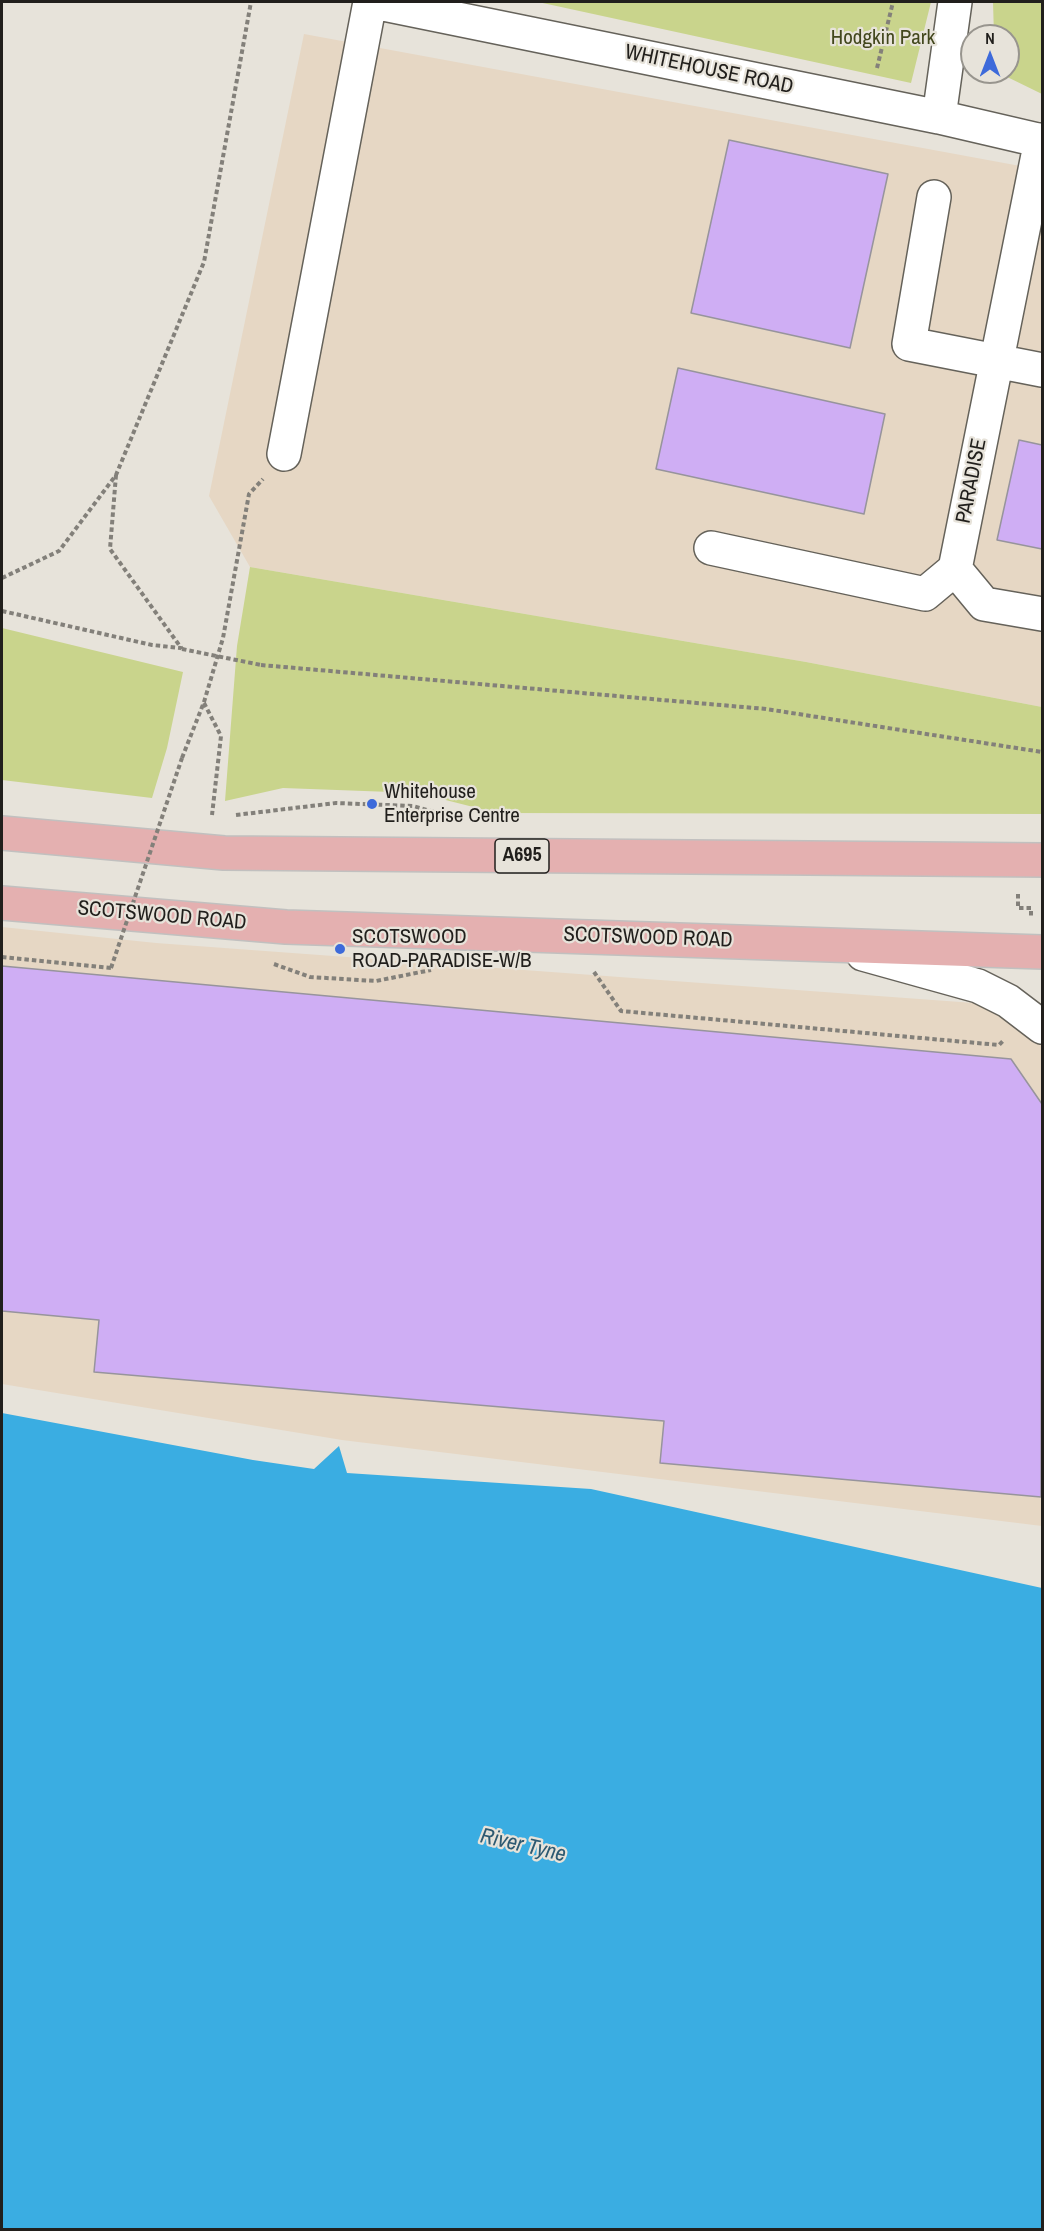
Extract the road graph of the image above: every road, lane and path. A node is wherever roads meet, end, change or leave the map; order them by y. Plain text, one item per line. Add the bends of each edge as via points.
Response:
1 (252, 2) edge
2 (370, 2) edge
3 (374, 2) edge
4 (893, 2) edge
5 (955, 2) edge
6 (868, 103) junction
7 (939, 117) junction
8 (1042, 140) edge
9 (934, 197) dead end
10 (996, 361) junction
11 (1042, 370) edge
12 (284, 454) joint
13 (116, 475) junction
14 (711, 548) dead end
15 (955, 569) junction
16 (2, 578) edge
17 (2, 611) edge
18 (1042, 614) edge
19 (182, 649) junction
20 (204, 702) junction
21 (1042, 752) edge
22 (212, 815) dead end
23 (2, 833) edge
24 (1030, 860) edge
25 (2, 903) edge
26 (118, 934) dead end
27 (130, 936) dead end
28 (820, 944) junction
29 (1037, 952) edge
30 (2, 957) edge
31 (269, 963) dead end
32 (442, 968) dead end
33 (592, 969) dead end
34 (1042, 1027) edge
35 (1007, 1037) dead end

1 - 13 path via 204,262
2 - 12 street
3 - 6 street, WHITEHOUSE ROAD
4 - 6 path
5 - 7 street
6 - 7 street, WHITEHOUSE ROAD
7 - 8 street, WHITEHOUSE ROAD
8 - 10 street, PARADISE
9 - 10 street via 909,344
10 - 11 street
10 - 15 street, PARADISE
12 - 20 path via 249,494 223,638
13 - 16 path via 59,551
13 - 19 path via 110,549
14 - 15 street via 925,594
15 - 18 street via 984,604
17 - 19 path
19 - 21 path, bridge via 261,665 766,709
20 - 22 path via 221,736
20 - 30 path, bridge via 111,968
23 - 24 main road, A695 via 224,853
24 - 29 path via 1018,908 1031,908
25 - 28 main road, SCOTSWOOD ROAD via 286,927
26 - 27 path
28 - 29 main road, SCOTSWOOD ROAD
28 - 34 street via 892,960 978,986 1008,1001
31 - 32 path via 310,977 376,981
33 - 35 path via 621,1011 999,1045

